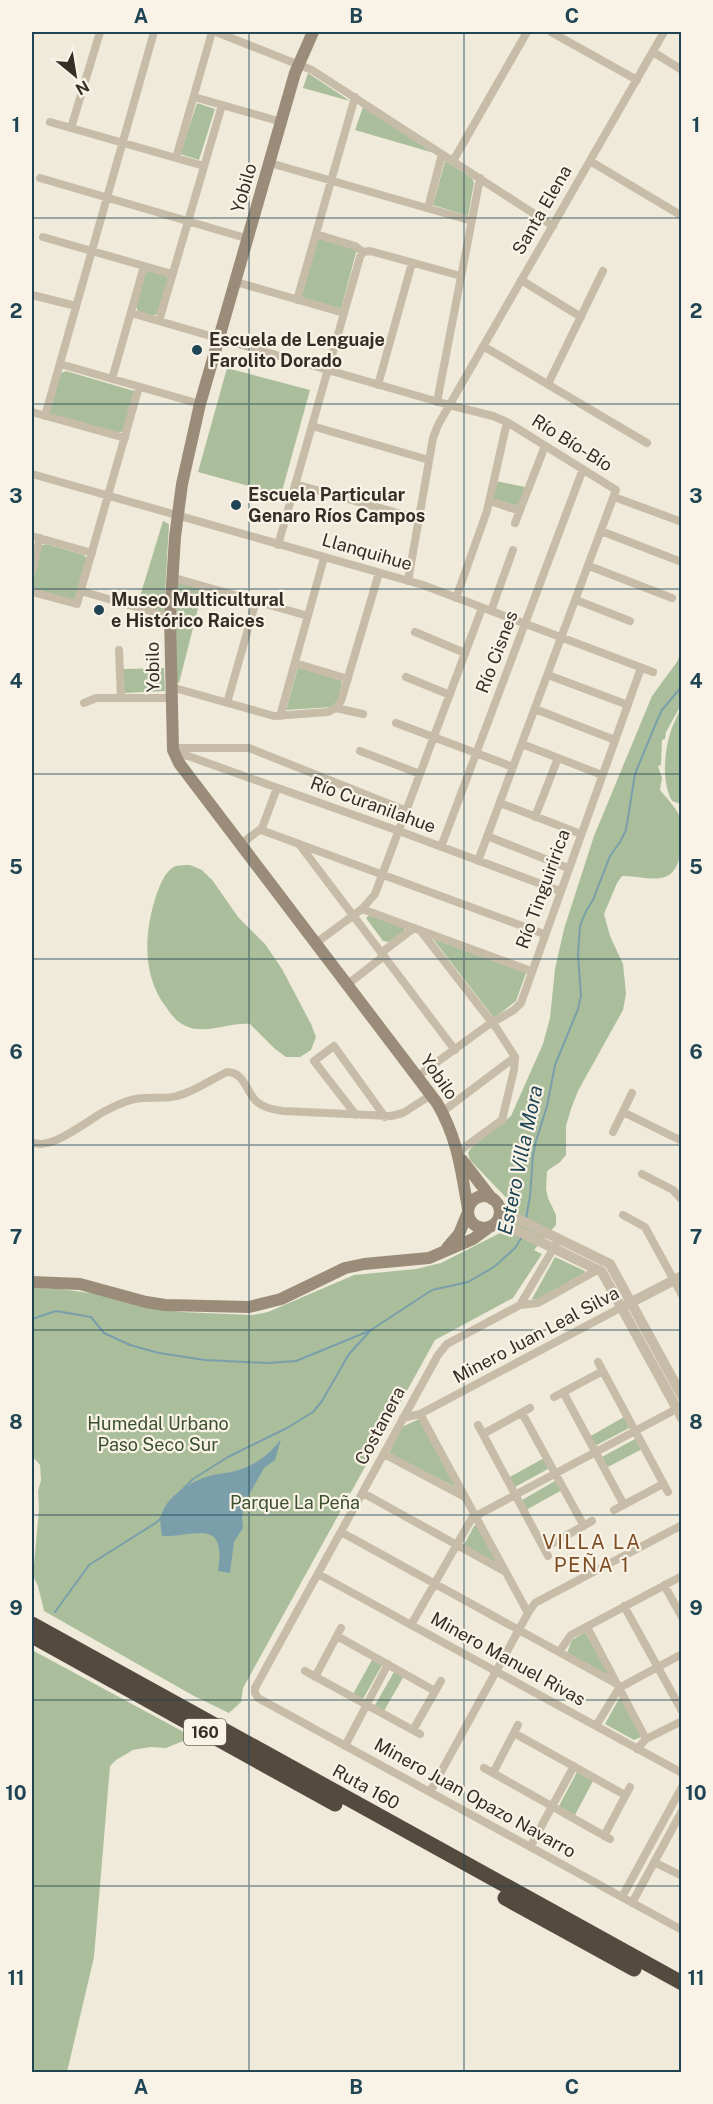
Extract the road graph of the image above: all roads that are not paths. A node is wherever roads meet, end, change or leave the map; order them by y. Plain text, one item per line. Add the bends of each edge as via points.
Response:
1 (100, 32) edge
2 (154, 32) edge
3 (214, 32) edge
4 (314, 32) edge
5 (527, 32) edge
6 (551, 32) edge
7 (664, 32) edge
8 (653, 52) junction
9 (298, 65) junction
10 (681, 70) edge
11 (637, 80) junction
12 (194, 97) junction
13 (355, 97) junction
14 (222, 105) junction
15 (50, 122) dead end
16 (282, 122) junction
17 (71, 128) junction
18 (123, 143) junction
19 (442, 154) junction
20 (176, 158) junction
21 (453, 161) junction
22 (590, 161) junction
23 (270, 163) junction
24 (204, 166) junction
25 (40, 178) dead end
26 (480, 178) junction
27 (331, 181) junction
28 (107, 197) junction
29 (428, 208) junction
30 (681, 216) edge
31 (188, 220) junction
32 (472, 221) junction
33 (553, 226) junction
34 (316, 234) junction
35 (43, 237) dead end
36 (249, 239) junction
37 (92, 250) junction
38 (363, 252) junction
39 (412, 263) junction
40 (144, 266) junction
41 (603, 271) dead end
42 (172, 274) junction
43 (461, 276) junction
44 (521, 280) junction
45 (236, 282) junction
46 (32, 295) edge
47 (297, 300) junction
48 (76, 306) junction
49 (131, 313) junction
50 (344, 313) junction
51 (581, 317) junction
52 (159, 321) junction
53 (220, 339) junction
54 (483, 346) junction
55 (60, 364) junction
56 (328, 370) junction
57 (112, 379) junction
58 (548, 384) junction
59 (378, 385) junction
60 (139, 387) junction
61 (437, 402) junction
62 (200, 404) junction
63 (449, 405) junction
64 (32, 412) edge
65 (45, 416) junction
66 (507, 422) junction
67 (312, 426) junction
68 (125, 438) junction
69 (647, 443) dead end
70 (545, 446) junction
71 (429, 460) junction
72 (583, 469) junction
73 (32, 474) edge
74 (296, 484) junction
75 (108, 496) junction
76 (614, 497) junction
77 (490, 501) junction
78 (520, 511) junction
79 (177, 516) junction
80 (419, 519) junction
81 (681, 522) edge
82 (515, 523) dead end
83 (601, 531) junction
84 (36, 537) edge
85 (278, 545) junction
86 (513, 550) dead end
87 (92, 553) junction
88 (324, 558) junction
89 (679, 561) dead end
90 (589, 566) junction
91 (32, 571) edge
92 (379, 573) junction
93 (171, 577) junction
94 (408, 581) junction
95 (81, 591) junction
96 (32, 592) edge
97 (456, 598) junction
98 (672, 598) dead end
99 (576, 600) junction
100 (256, 601) junction
101 (486, 609) junction
102 (308, 616) junction
103 (170, 617) junction
104 (630, 621) dead end
105 (525, 624) junction
106 (415, 632) dead end
107 (562, 637) junction
108 (119, 650) dead end
109 (465, 653) junction
110 (295, 663) junction
111 (641, 668) junction
112 (653, 672) dead end
113 (548, 675) junction
114 (405, 677) dead end
115 (348, 679) junction
116 (171, 693) junction
117 (450, 695) junction
118 (121, 698) junction
119 (84, 703) dead end
120 (226, 703) junction
121 (628, 705) junction
122 (336, 708) junction
123 (535, 709) junction
124 (363, 714) dead end
125 (280, 716) junction
126 (396, 723) dead end
127 (434, 737) junction
128 (615, 740) junction
129 (522, 744) junction
130 (174, 751) junction
131 (360, 751) dead end
132 (477, 753) junction
133 (558, 758) junction
134 (513, 767) junction
135 (420, 774) junction
136 (602, 776) junction
137 (278, 788) junction
138 (500, 803) junction
139 (407, 811) junction
140 (535, 817) junction
141 (261, 830) junction
142 (399, 831) junction
143 (581, 834) junction
144 (487, 836) junction
145 (241, 844) junction
146 (299, 844) junction
147 (441, 847) junction
148 (478, 861) junction
149 (568, 868) junction
150 (383, 875) junction
151 (560, 891) junction
152 (362, 909) junction
153 (353, 915) junction
154 (417, 929) junction
155 (544, 934) junction
156 (316, 943) junction
157 (383, 955) junction
158 (531, 971) junction
159 (348, 984) junction
160 (492, 1023) junction
161 (454, 1050) junction
162 (515, 1057) junction
163 (418, 1076) junction
164 (632, 1093) dead end
165 (431, 1095) junction
166 (442, 1112) junction
167 (623, 1112) junction
168 (356, 1115) junction
169 (385, 1117) junction
170 (613, 1132) dead end
171 (681, 1141) edge
172 (32, 1142) edge
173 (459, 1155) junction
174 (642, 1174) dead end
175 (681, 1200) edge
176 (496, 1203) junction
177 (468, 1210) junction
178 (623, 1215) dead end
179 (501, 1222) junction
180 (552, 1241) junction
181 (441, 1253) junction
182 (598, 1269) junction
183 (678, 1278) edge
184 (32, 1282) edge
185 (681, 1295) edge
186 (520, 1305) junction
187 (627, 1305) junction
188 (598, 1362) dead end
189 (603, 1371) junction
190 (563, 1392) junction
191 (554, 1396) dead end
192 (681, 1396) edge
193 (680, 1411) edge
194 (420, 1414) junction
195 (404, 1418) junction
196 (478, 1425) dead end
197 (635, 1431) junction
198 (483, 1434) junction
199 (595, 1452) junction
200 (384, 1454) junction
201 (555, 1473) junction
202 (363, 1493) junction
203 (515, 1495) junction
204 (465, 1496) junction
205 (624, 1505) junction
206 (614, 1510) dead end
207 (475, 1516) junction
208 (681, 1525) edge
209 (341, 1532) junction
210 (456, 1545) junction
211 (505, 1572) junction
212 (318, 1574) junction
213 (681, 1576) edge
214 (434, 1584) junction
215 (664, 1585) junction
216 (624, 1606) junction
217 (528, 1612) junction
218 (681, 1617) edge
219 (32, 1624) edge
220 (411, 1625) junction
221 (586, 1627) junction
222 (341, 1628) dead end
223 (519, 1630) junction
224 (32, 1636) edge
225 (337, 1636) junction
226 (559, 1652) junction
227 (681, 1654) edge
228 (388, 1664) junction
229 (657, 1667) junction
230 (305, 1671) dead end
231 (496, 1671) junction
232 (315, 1677) junction
233 (441, 1681) dead end
234 (618, 1686) junction
235 (435, 1691) junction
236 (255, 1693) joint
237 (367, 1705) junction
238 (681, 1711) edge
239 (681, 1721) edge
240 (596, 1726) junction
241 (646, 1740) junction
242 (345, 1746) junction
243 (637, 1749) junction
244 (574, 1766) junction
245 (681, 1773) edge
246 (681, 1787) edge
247 (430, 1792) junction
248 (552, 1806) junction
249 (681, 1811) edge
250 (679, 1824) edge
251 (530, 1847) junction
252 (654, 1862) junction
253 (681, 1876) edge
254 (622, 1897) junction
255 (632, 1903) junction
256 (681, 1930) edge
257 (681, 1983) edge
258 (681, 1995) edge

1 - 17 street
2 - 18 street
3 - 9 street
3 - 12 street
4 - 9 main road, Yobilo
5 - 21 street
6 - 11 street
7 - 8 street, Santa Elena
8 - 10 street
8 - 11 street, Santa Elena
9 - 13 street
9 - 16 main road, Yobilo
11 - 22 street, Santa Elena
12 - 14 street
12 - 20 street
13 - 19 street
13 - 27 street
14 - 16 street
14 - 24 street
15 - 17 street
16 - 23 main road, Yobilo
17 - 18 street
18 - 20 street
18 - 28 street
19 - 21 street
19 - 29 street
20 - 24 street
21 - 26 street
22 - 30 street
22 - 33 street, Santa Elena
23 - 27 street
23 - 36 main road, Yobilo
24 - 31 street
25 - 28 street
26 - 32 street
26 - 33 street
27 - 29 street
27 - 34 street
28 - 31 street
28 - 37 street
29 - 32 street
31 - 36 street
31 - 42 street
32 - 43 street
33 - 44 street, Santa Elena
34 - 38 street
34 - 47 street
35 - 37 street
36 - 45 main road, Yobilo
37 - 40 street
37 - 48 street
38 - 39 street
38 - 50 street
39 - 43 street
39 - 59 street
40 - 42 street
40 - 49 street
41 - 51 street
42 - 52 street
43 - 61 street
44 - 51 street
44 - 54 street, Santa Elena
45 - 47 street
45 - 53 main road, Yobilo
46 - 48 street
47 - 50 street
48 - 55 street
49 - 52 street, Río Bío-Bío
49 - 57 street
50 - 56 street
51 - 58 street
52 - 53 street, Río Bío-Bío
53 - 56 street, Río Bío-Bío
53 - 62 main road, Yobilo
54 - 58 street
54 - 63 street, Santa Elena
55 - 57 street
55 - 65 street
56 - 59 street, Río Bío-Bío
56 - 67 street
57 - 60 street
58 - 69 street
59 - 61 street, Río Bío-Bío
60 - 62 street
60 - 68 street
61 - 63 street, Río Bío-Bío
62 - 79 main road, Yobilo
63 - 66 street, Río Bío-Bío
63 - 71 street, Santa Elena via 435,432
64 - 65 street
65 - 68 street
66 - 70 street, Río Bío-Bío
66 - 77 street
67 - 71 street
67 - 74 street
68 - 75 street
70 - 72 street, Río Bío-Bío
70 - 78 street
71 - 80 street, Santa Elena
72 - 76 street, Río Bío-Bío via 615,488
72 - 105 street, Río Cisnes
73 - 75 street, Llanquihue
74 - 80 street
74 - 85 street
75 - 79 street, Llanquihue
75 - 87 street
76 - 81 street
76 - 83 street, Río Bío-Bío
77 - 78 street
77 - 97 street
78 - 82 street
79 - 85 street, Llanquihue
79 - 93 main road, Yobilo
80 - 94 street, Santa Elena
83 - 89 street
83 - 90 street, Río Bío-Bío
84 - 87 street
84 - 91 street
85 - 88 street, Llanquihue
86 - 101 street
87 - 95 street
88 - 92 street, Llanquihue
88 - 102 street
90 - 98 street
90 - 99 street, Río Bío-Bío
92 - 94 street, Llanquihue
92 - 115 street
93 - 100 street
93 - 103 main road, Yobilo
94 - 97 street, Llanquihue
95 - 96 street via 77,604
95 - 103 street
97 - 101 street, Llanquihue
99 - 104 street
99 - 107 street, Río Bío-Bío
100 - 102 street
100 - 120 street
101 - 105 street, Llanquihue
101 - 109 street
102 - 110 street
103 - 116 main road, Yobilo
105 - 107 street, Llanquihue
105 - 132 street, Río Cisnes
106 - 109 street
107 - 111 street, Llanquihue
107 - 113 street, Río Bío-Bío
108 - 118 street
109 - 117 street
110 - 115 street
110 - 125 street
111 - 112 street, Llanquihue
111 - 121 street, Río Tinguiririca
113 - 121 street
113 - 123 street, Río Bío-Bío
114 - 117 street
115 - 122 street
116 - 118 street
116 - 120 street
116 - 130 main road, Yobilo
117 - 127 street
118 - 119 street
120 - 125 street
121 - 128 street, Río Tinguiririca
122 - 124 street
122 - 125 street
123 - 128 street
123 - 129 street, Río Bío-Bío
126 - 127 street
127 - 132 street
127 - 135 street
128 - 136 street, Río Tinguiririca
129 - 133 street
129 - 134 street, Río Bío-Bío
130 - 137 street, Río Curanilahue
130 - 139 street via 254,750
130 - 145 main road, Yobilo
131 - 135 street
132 - 134 street
132 - 147 street, Río Cisnes
133 - 136 street
133 - 140 street
134 - 138 street, Río Bío-Bío
135 - 139 street
136 - 143 street, Río Tinguiririca
137 - 141 street
137 - 142 street, Río Curanilahue
138 - 140 street
138 - 144 street, Río Bío-Bío
139 - 142 street
140 - 143 street
141 - 145 street
141 - 146 street
142 - 147 street, Río Curanilahue
142 - 150 street
143 - 149 street, Río Tinguiririca
144 - 148 street, Río Bío-Bío
144 - 149 street
145 - 156 main road, Yobilo
146 - 150 street
146 - 153 street
147 - 148 street, Río Curanilahue
148 - 151 street, Río Curanilahue
149 - 151 street, Río Tinguiririca
150 - 152 street via 375,894
150 - 155 street
151 - 155 street, Río Tinguiririca
152 - 153 street
152 - 154 street
153 - 156 street
153 - 157 street
154 - 157 street
154 - 158 street
154 - 160 street
155 - 158 street, Río Tinguiririca
156 - 159 main road, Yobilo
157 - 159 street
157 - 161 street
158 - 160 street, Río Tinguiririca via 519,1006
159 - 163 main road, Yobilo
160 - 161 street, Río Tinguiririca
160 - 162 street
161 - 163 street, Río Tinguiririca
162 - 166 street
162 - 173 street via 502,1120
163 - 165 main road, Yobilo
164 - 167 street
165 - 166 main road, Yobilo
165 - 169 street via 403,1113
166 - 173 main road, Yobilo
167 - 170 street
167 - 171 street
168 - 169 street
168 - 169 street via 314,1061 334,1046
168 - 172 street via 270,1109 257,1102 240,1076 227,1072 175,1097 126,1102 47,1144
173 - 176 main road, Yobilo
173 - 177 main road, Yobilo
174 - 175 street via 673,1190
176 - 177 main road via 485,1196 478,1197
176 - 179 main road
177 - 179 main road via 476,1225
177 - 181 main road via 459,1234
178 - 183 street via 645,1227
179 - 180 street
179 - 181 main road
180 - 182 street
180 - 186 street
180 - 187 street via 610,1264
181 - 184 main road via 421,1260 345,1268 281,1299 249,1307 165,1305 80,1284
182 - 186 street, Costanera via 538,1303
182 - 187 street
183 - 185 street
183 - 187 street, Minero Juan Leal Silva
186 - 195 street, Costanera via 444,1347
187 - 192 street
187 - 193 street
187 - 194 street, Minero Juan Leal Silva
188 - 189 street
189 - 190 street
189 - 197 street
190 - 191 street
190 - 199 street
193 - 197 street
194 - 195 street, Minero Juan Leal Silva
194 - 204 street
195 - 200 street, Costanera
196 - 198 street
197 - 199 street
197 - 205 street via 665,1488
198 - 201 street via 526,1411
198 - 203 street
199 - 201 street
199 - 205 street
200 - 202 street, Costanera
200 - 204 street
201 - 203 street
201 - 203 street via 588,1524 546,1552
202 - 209 street, Costanera
202 - 210 street
203 - 207 street
204 - 207 street
205 - 206 street
207 - 210 street
207 - 211 street
208 - 217 street via 543,1598
209 - 212 street, Costanera
209 - 214 street
210 - 211 street
210 - 214 street
211 - 217 street
212 - 220 street, Minero Manuel Rivas
212 - 236 street, Costanera
213 - 215 street
214 - 220 street
214 - 223 street
215 - 216 street
215 - 218 street
216 - 221 street
216 - 229 street
217 - 223 street
219 - 257 highway, Ruta 160 / 160
220 - 231 street, Minero Manuel Rivas
221 - 226 street via 569,1637
221 - 234 street
222 - 225 street
223 - 226 street
223 - 231 street
224 - 258 highway, Ruta 160 / 160
225 - 228 street
225 - 232 street
226 - 234 street
227 - 229 street
228 - 235 street
228 - 237 street
229 - 234 street
229 - 238 street
230 - 232 street
231 - 240 street, Minero Manuel Rivas
231 - 247 street
232 - 237 street
233 - 235 street
234 - 240 street
234 - 241 street
235 - 237 street via 417,1732
236 - 242 street, Minero Juan Opazo Navarro
237 - 242 street
239 - 241 street
240 - 243 street, Minero Manuel Rivas
241 - 243 street
242 - 247 street, Minero Juan Opazo Navarro
243 - 245 street, Minero Manuel Rivas
244 - 248 street
244 - 248 street via 628,1791 607,1837
244 - 248 street via 516,1729 488,1770
246 - 254 street
247 - 251 street, Minero Juan Opazo Navarro
248 - 251 street
249 - 250 street
250 - 252 street
251 - 254 street, Minero Juan Opazo Navarro
252 - 253 street
252 - 255 street
254 - 255 street, Minero Juan Opazo Navarro
255 - 256 street, Minero Juan Opazo Navarro

